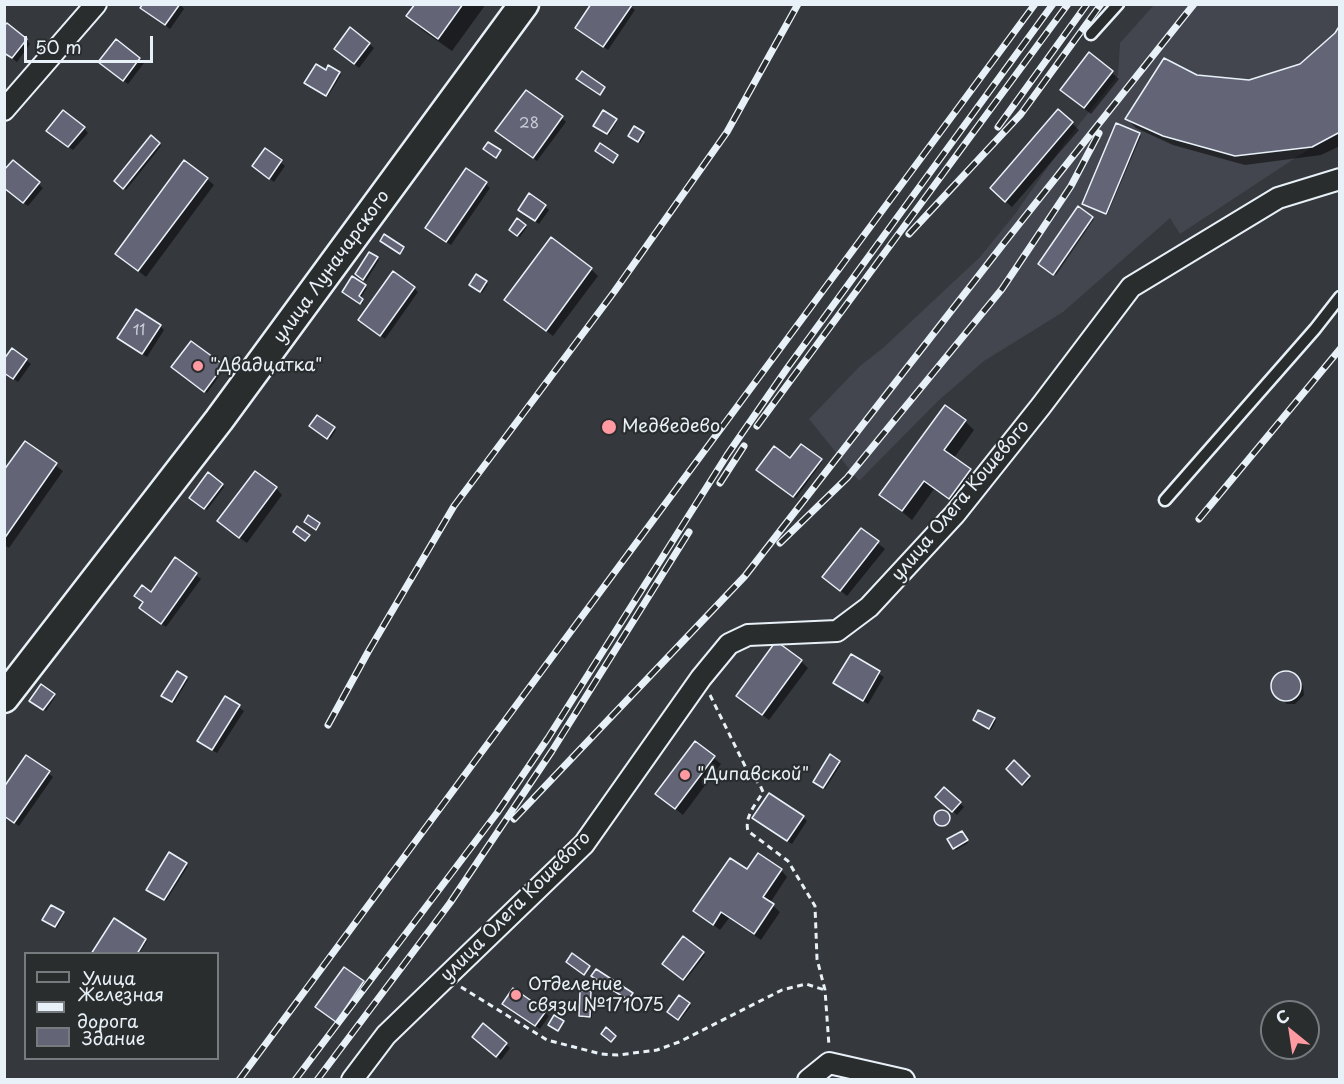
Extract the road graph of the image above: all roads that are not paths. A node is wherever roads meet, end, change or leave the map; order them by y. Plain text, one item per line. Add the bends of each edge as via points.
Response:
1 (96, 4) edge
2 (524, 4) edge
3 (1118, 4) edge
4 (1091, 34) dead end
5 (4, 110) edge
6 (1340, 179) edge
7 (1340, 297) edge
8 (1165, 500) dead end
9 (4, 698) edge
10 (352, 1080) edge
11 (808, 1080) edge
12 (904, 1080) edge

1 - 5 street
2 - 9 street, улица Луначарского via 219,420
3 - 4 lane
6 - 10 street, улица Олега Кошевого via 1278,198 1131,287 955,514 869,607 837,631 748,635 729,644 584,844 386,1035
7 - 8 lane
11 - 12 street via 830,1063

